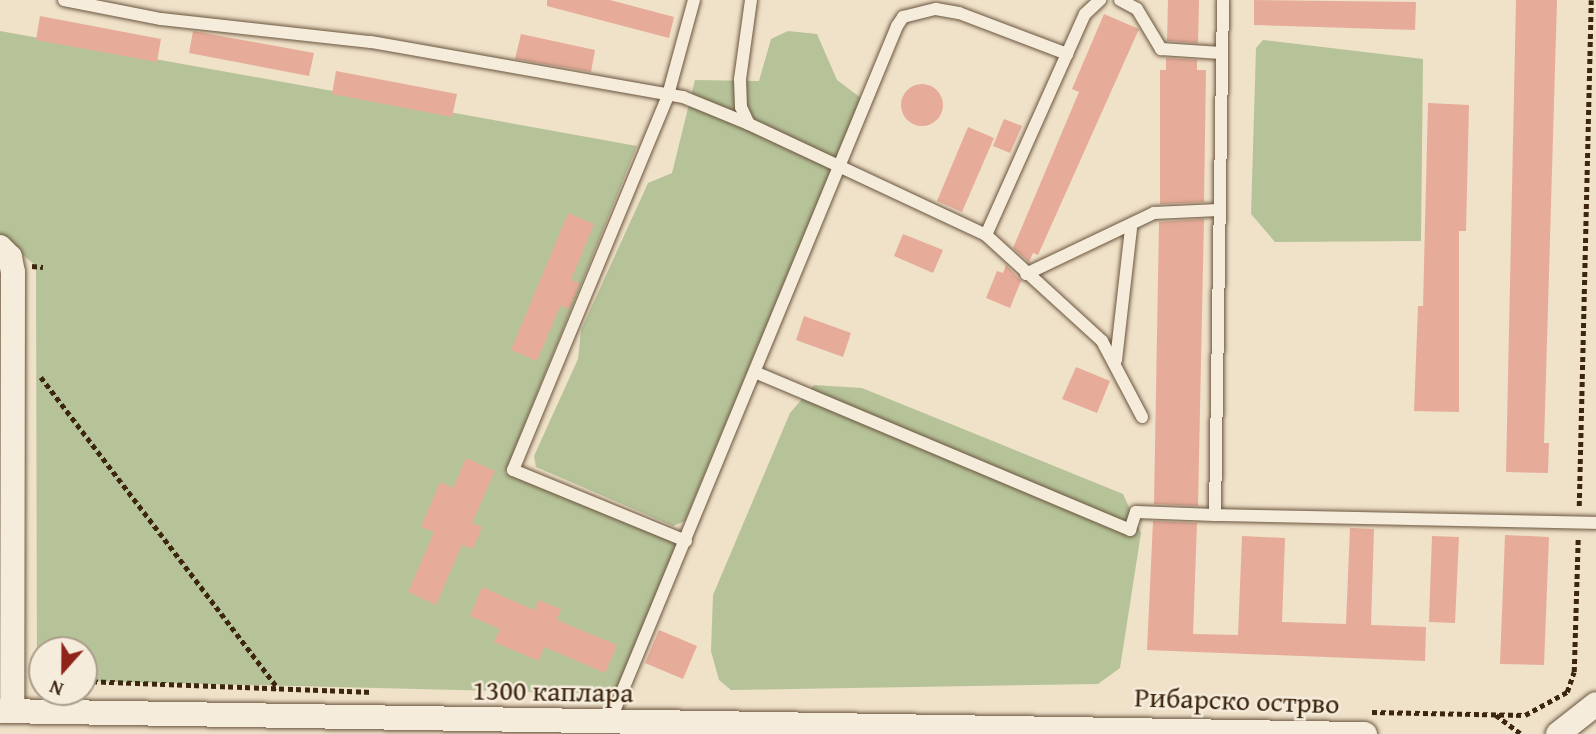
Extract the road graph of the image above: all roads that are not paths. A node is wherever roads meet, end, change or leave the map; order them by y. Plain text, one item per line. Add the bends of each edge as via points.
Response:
1 (64, 0) edge
2 (694, 0) edge
3 (1100, 0) edge
4 (1120, 0) edge
5 (1223, 0) edge
6 (751, 1) edge
7 (1222, 53) junction
8 (1067, 54) junction
9 (668, 96) junction
10 (749, 124) junction
11 (839, 170) junction
12 (1218, 210) junction
13 (1131, 228) junction
14 (986, 235) junction
15 (1, 248) edge
16 (1026, 274) junction
17 (1116, 363) junction
18 (757, 373) junction
19 (1142, 417) dead end
20 (1215, 515) junction
21 (1596, 523) edge
22 (685, 541) junction
23 (1596, 704) edge
24 (6, 711) edge
25 (610, 722) junction
26 (449, 727) edge
27 (1596, 729) edge
28 (1106, 730) edge
29 (1563, 731) edge
30 (1346, 734) edge
31 (1366, 734) edge

1 - 9 lane via 160,19 371,42
2 - 9 lane
3 - 8 lane via 1085,14
4 - 7 lane via 1138,9 1161,49
5 - 7 lane
6 - 10 lane via 740,79 741,107
7 - 12 lane
8 - 11 lane via 959,13 936,9 904,17
8 - 14 lane
9 - 10 lane via 706,103
9 - 22 lane via 513,470
10 - 11 lane
11 - 14 lane
11 - 18 lane
12 - 13 lane via 1154,213
12 - 20 lane
13 - 16 lane
13 - 17 lane
14 - 16 lane
15 - 24 street via 13,272
16 - 17 lane via 1102,341
17 - 19 lane
18 - 20 lane via 1130,530 1136,512
18 - 22 lane
20 - 21 lane
22 - 25 lane
23 - 29 street
24 - 26 street, 1300 каплара
25 - 26 street, 1300 каплара
25 - 28 street, 1300 каплара
27 - 29 street
28 - 30 street, Рибарско острво
30 - 31 street, Рибарско острво

